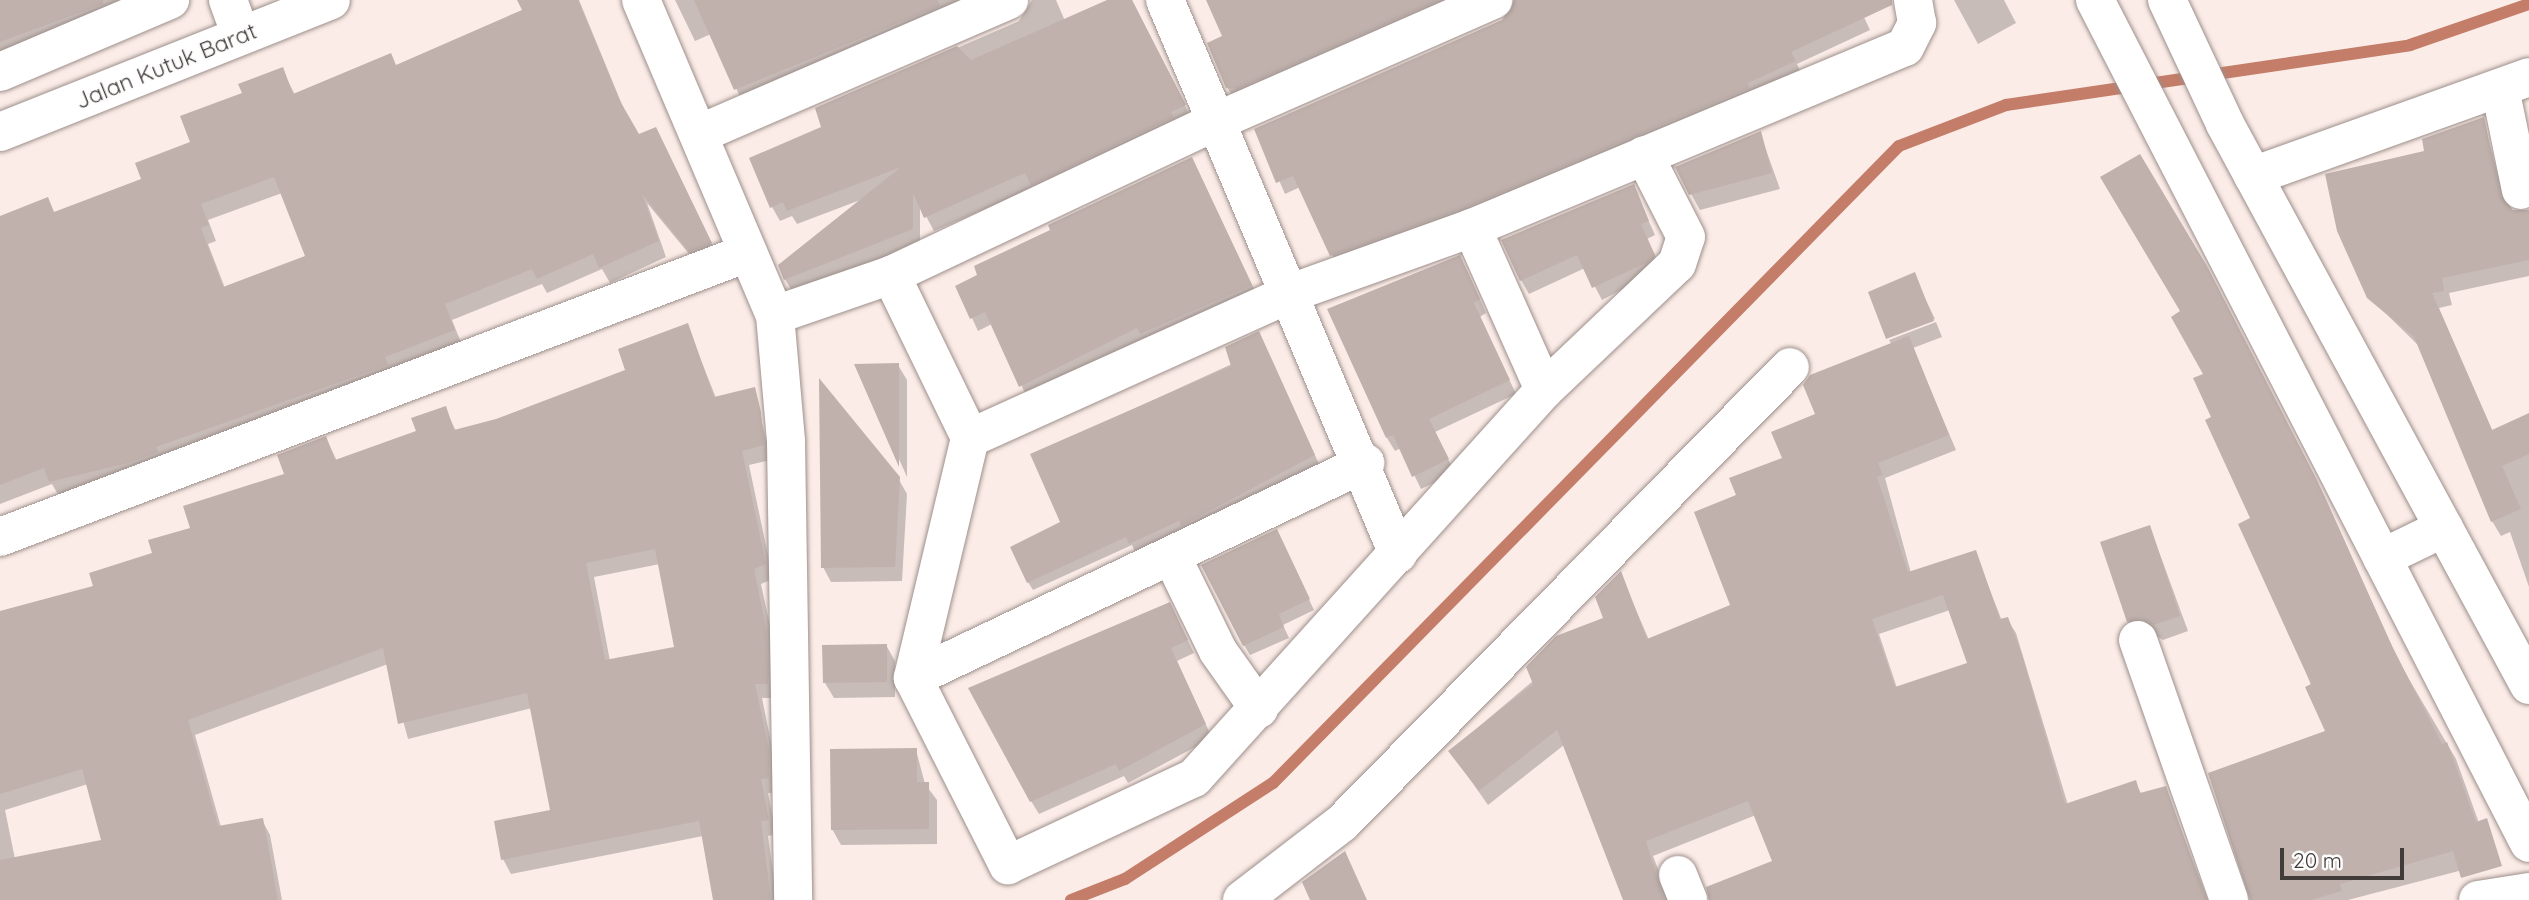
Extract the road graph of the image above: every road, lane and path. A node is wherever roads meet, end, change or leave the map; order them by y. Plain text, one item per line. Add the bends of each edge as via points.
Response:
1 (170, 0) edge
2 (228, 0) edge
3 (331, 0) edge
4 (641, 0) edge
5 (1009, 0) edge
6 (1165, 0) edge
7 (1493, 0) edge
8 (1913, 0) edge
9 (2095, 0) edge
10 (2167, 0) edge
11 (241, 36) junction
12 (0, 72) edge
13 (2515, 82) edge
14 (1215, 121) junction
15 (0, 132) edge
16 (699, 134) junction
17 (1644, 155) junction
18 (2253, 176) junction
19 (2521, 190) dead end
20 (1472, 228) junction
21 (747, 253) junction
22 (891, 275) junction
23 (1292, 293) junction
24 (775, 315) junction
25 (1790, 367) dead end
26 (1544, 390) junction
27 (970, 439) junction
28 (1365, 463) junction
29 (2444, 528) junction
30 (0, 537) edge
31 (1398, 554) junction
32 (2382, 558) junction
33 (1173, 559) junction
34 (2138, 640) dead end
35 (913, 678) junction
36 (2529, 685) edge
37 (1259, 709) junction
38 (2529, 843) edge
39 (2529, 892) edge
40 (793, 900) edge
41 (1242, 900) edge
42 (2229, 900) edge
43 (2478, 900) edge

1 - 12 street
2 - 11 street
3 - 11 street, Jalan Kutuk Barat
4 - 16 street
5 - 16 street
6 - 14 street
7 - 14 street
8 - 17 street via 1917,23 1905,47
9 - 32 street
10 - 18 street
11 - 15 street, Jalan Kutuk Barat
13 - 18 street
13 - 19 street
14 - 22 street
14 - 23 street
16 - 21 street
17 - 20 street
17 - 26 street via 1686,237 1677,264
18 - 29 street
20 - 23 street
20 - 26 street
21 - 24 street
21 - 30 street
22 - 24 street
22 - 27 street
23 - 27 street
23 - 28 street
24 - 40 street via 786,442
25 - 41 street via 1342,823
26 - 31 street
27 - 35 street
28 - 31 street
28 - 33 street
29 - 32 street
29 - 36 street
31 - 37 street
32 - 38 street
33 - 35 street
33 - 37 street via 1218,651
34 - 42 street
35 - 37 street via 1008,865 1174,792
39 - 43 street

